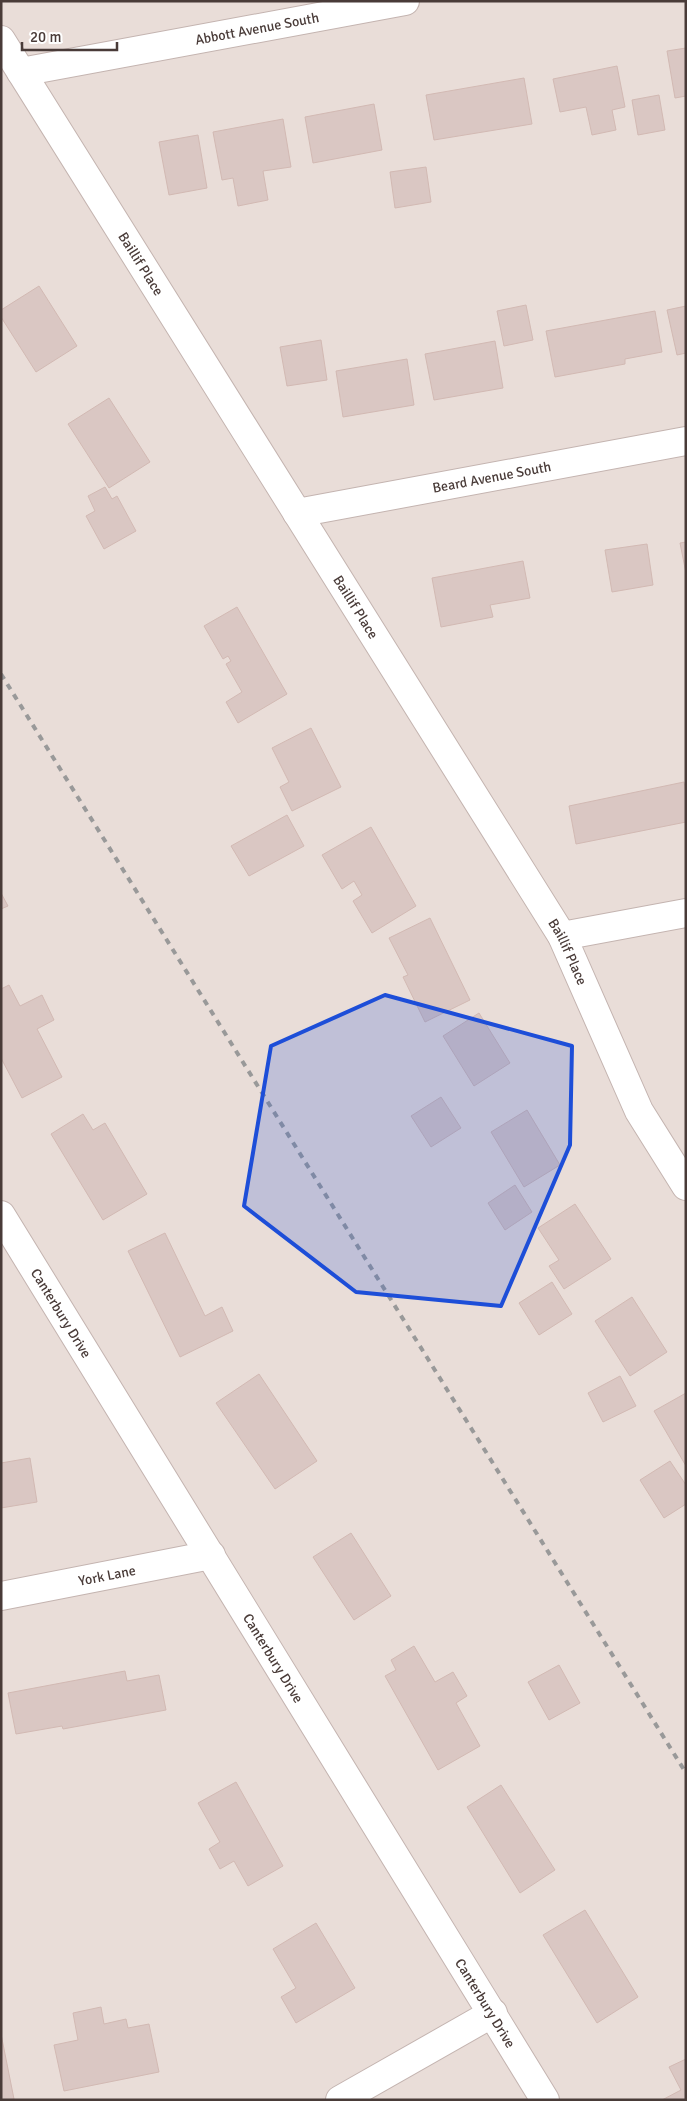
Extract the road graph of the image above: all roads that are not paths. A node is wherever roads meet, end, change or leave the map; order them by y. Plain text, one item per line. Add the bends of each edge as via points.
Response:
1 (405, 1) edge
2 (1, 40) edge
3 (21, 72) junction
4 (686, 441) edge
5 (297, 513) junction
6 (686, 913) edge
7 (562, 936) junction
8 (686, 1186) edge
9 (1, 1215) edge
10 (211, 1555) junction
11 (1, 1596) edge
12 (493, 2013) junction
13 (340, 2100) edge
14 (545, 2100) edge

1 - 3 street, Abbott Avenue South
2 - 3 street, Baillif Place
3 - 5 street, Baillif Place
4 - 5 street, Beard Avenue South
5 - 7 street, Baillif Place
6 - 7 street
7 - 8 street, Baillif Place via 639,1111
9 - 10 street, Canterbury Drive
10 - 11 street, York Lane
10 - 12 street, Canterbury Drive
12 - 13 street
12 - 14 street, Canterbury Drive

